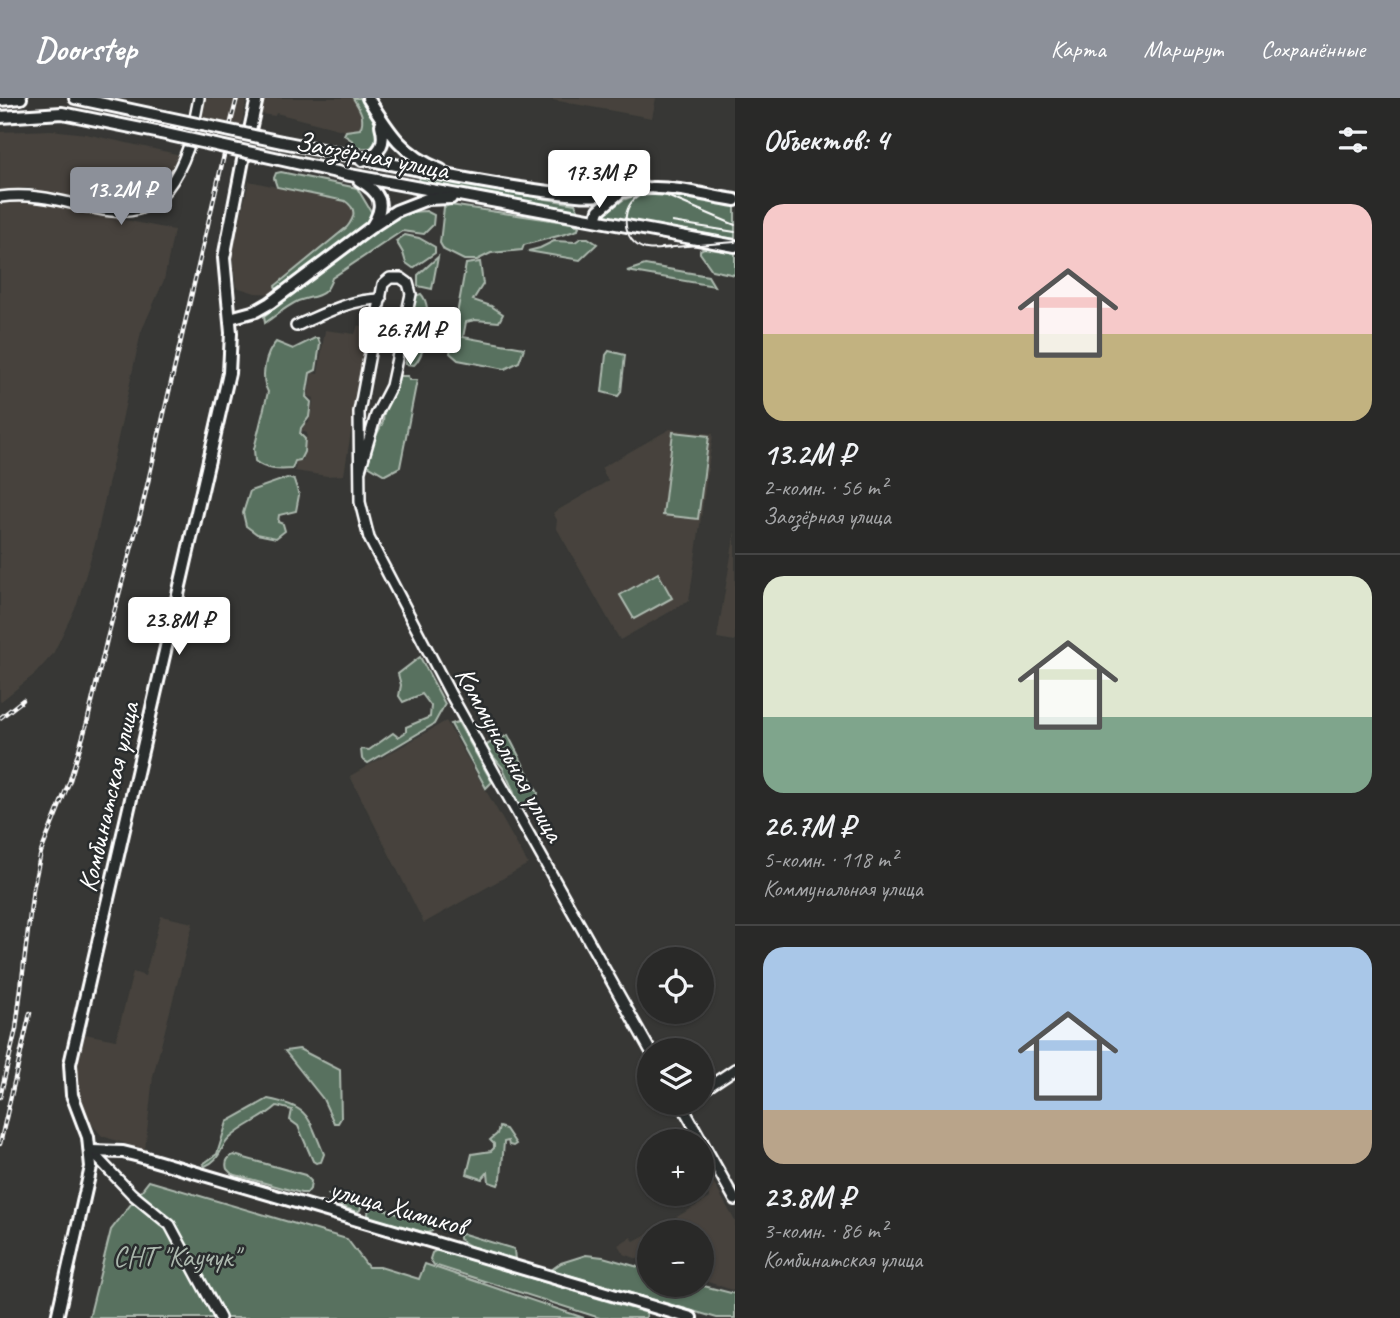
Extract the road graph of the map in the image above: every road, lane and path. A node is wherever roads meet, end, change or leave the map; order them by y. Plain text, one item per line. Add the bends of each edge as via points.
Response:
1 (21, 98) edge
2 (75, 98) edge
3 (199, 98) edge
4 (257, 98) edge
5 (369, 98) edge
6 (0, 100) edge
7 (379, 116) junction
8 (0, 117) edge
9 (195, 118) dead end
10 (250, 130) dead end
11 (188, 148) dead end
12 (243, 160) dead end
13 (362, 160) junction
14 (351, 175) junction
15 (460, 178) junction
16 (618, 194) junction
17 (575, 195) junction
18 (0, 197) edge
19 (468, 198) junction
20 (735, 200) edge
21 (573, 216) junction
22 (596, 220) junction
23 (370, 228) junction
24 (735, 246) edge
25 (381, 299) junction
26 (230, 318) junction
27 (296, 326) dead end
28 (360, 470) junction
29 (643, 1038) edge
30 (735, 1069) edge
31 (714, 1083) edge
32 (91, 1151) junction
33 (714, 1162) edge
34 (735, 1200) edge
35 (57, 1318) edge
36 (220, 1318) edge
37 (691, 1318) edge

1 - 6 main road
2 - 13 main road, Заозёрная улица, bridge
3 - 9 street
4 - 10 main road
5 - 7 main road
7 - 13 main road via 383,143 376,154
7 - 15 main road via 409,153
8 - 14 main road, Заозёрная улица, bridge via 62,113
11 - 18 street via 173,182 154,203 139,211 109,211 45,197
12 - 26 main road, Комбинатская улица via 224,258
13 - 15 main road, Заозёрная улица
14 - 19 main road, Заозёрная улица
14 - 23 main road via 371,187 380,202
15 - 17 main road, Заозёрная улица
16 - 17 main road, Заозёрная улица
16 - 20 main road, Заозёрная улица via 663,188
16 - 22 main road via 599,210
17 - 21 main road via 584,205 580,214
19 - 21 main road, Заозёрная улица
19 - 23 main road via 427,199
21 - 22 main road, Заозёрная улица
22 - 24 main road, Заозёрная улица
23 - 26 main road via 270,303
25 - 27 street via 346,304
25 - 28 street, Коммунальная улица via 359,412
25 - 28 street, Коммунальная улица via 387,280 401,278 408,283 411,294 391,386 381,402
26 - 32 main road, Комбинатская улица via 229,373 72,1051 72,1095
28 - 29 street, Коммунальная улица via 363,519 383,569
30 - 31 street
32 - 35 main road, Комбинатская улица via 89,1181
32 - 36 street via 170,1225
32 - 37 main road, улица Химиков via 139,1156
33 - 34 street

